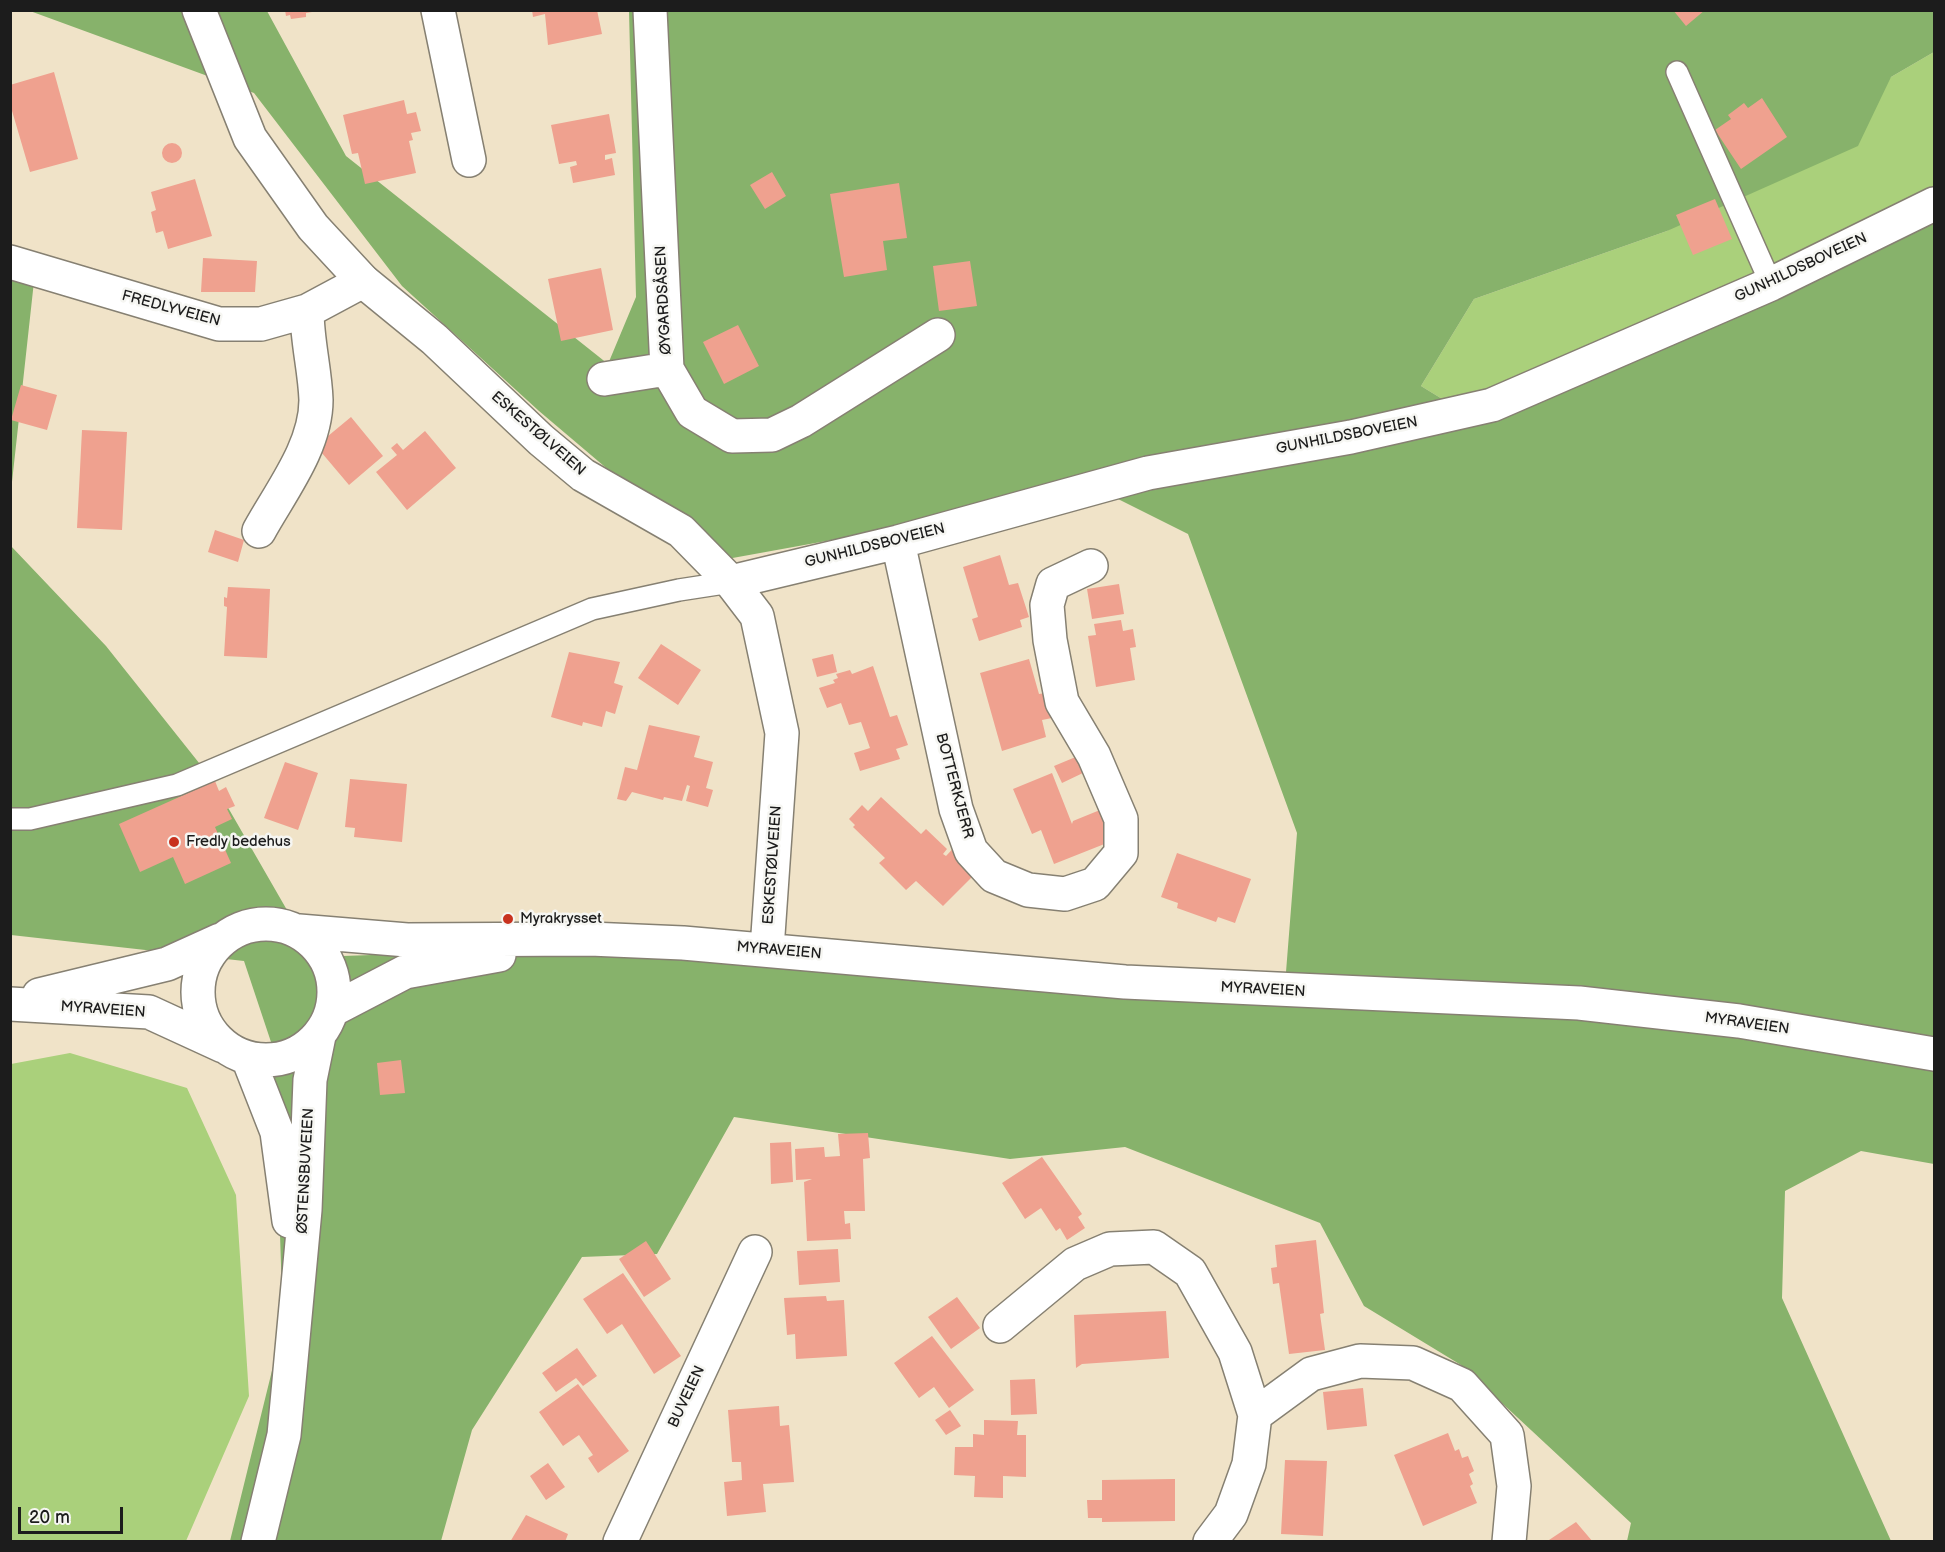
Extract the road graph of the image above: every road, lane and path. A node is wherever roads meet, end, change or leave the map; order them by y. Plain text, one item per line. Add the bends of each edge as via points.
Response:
1 (199, 10) edge
2 (438, 10) edge
3 (650, 10) edge
4 (1677, 72) dead end
5 (469, 160) dead end
6 (1935, 204) edge
7 (10, 262) edge
8 (363, 281) junction
9 (1772, 284) junction
10 (307, 311) junction
11 (938, 335) dead end
12 (667, 369) junction
13 (604, 379) dead end
14 (259, 531) dead end
15 (898, 542) junction
16 (1091, 566) dead end
17 (731, 582) junction
18 (10, 819) edge
19 (299, 931) junction
20 (590, 939) junction
21 (220, 940) junction
22 (767, 949) junction
23 (10, 1003) edge
24 (327, 1022) junction
25 (236, 1052) junction
26 (1935, 1054) edge
27 (755, 1252) dead end
28 (297, 1306) junction
29 (1000, 1326) dead end
30 (1256, 1415) junction
31 (258, 1542) edge
32 (620, 1542) edge
33 (1210, 1542) edge
34 (1509, 1542) edge

1 - 8 street, ESKESTØLVEIEN via 250,138 313,227
2 - 5 street
3 - 12 street, ØYGARDSÅSEN
4 - 9 lane
6 - 9 street, GUNHILDSBOVEIEN
7 - 10 street, FREDLYVEIEN via 219,324 261,324
8 - 10 street, FREDLYVEIEN
8 - 17 street, ESKESTØLVEIEN via 434,339 583,475 681,531
9 - 15 street, GUNHILDSBOVEIEN via 1492,405 1351,436 1148,473
10 - 14 street via 316,400 313,427
11 - 12 street, ØYGARDSÅSEN via 772,435 732,436 692,412
12 - 13 street
15 - 16 street, BOTTERKJERR via 956,809 971,851 994,876 1028,890 1065,894 1095,884 1121,852 1121,819 1094,756 1062,702 1050,640 1047,605 1053,584
15 - 17 street, GUNHILDSBOVEIEN
17 - 18 lane via 592,609 177,785 30,819
17 - 22 street, ESKESTØLVEIEN via 756,616 782,733
19 - 20 street, MYRAVEIEN via 406,940
19 - 21 street via 266,922 244,926
19 - 24 street via 319,946 335,981
20 - 22 street, MYRAVEIEN
20 - 24 street, MYRAVEIEN via 405,972
21 - 23 street, MYRAVEIEN via 167,964
21 - 25 street via 205,960 198,991 200,1010 208,1028
22 - 26 street, MYRAVEIEN via 1136,983 1579,1004 1739,1021
23 - 25 street, MYRAVEIEN via 149,1012
24 - 25 street via 298,1053 274,1060
24 - 28 street, ØSTENSBUVEIEN via 310,1080
25 - 28 street, ØSTENSBUVEIEN via 277,1132
27 - 32 street, BUVEIEN
28 - 31 street, ØSTENSBUVEIEN via 284,1435
29 - 30 street via 1075,1264 1110,1249 1154,1247 1190,1272 1235,1352
30 - 33 street via 1249,1464 1231,1514
30 - 34 street via 1311,1374 1360,1361 1413,1363 1462,1385 1507,1435 1514,1486

